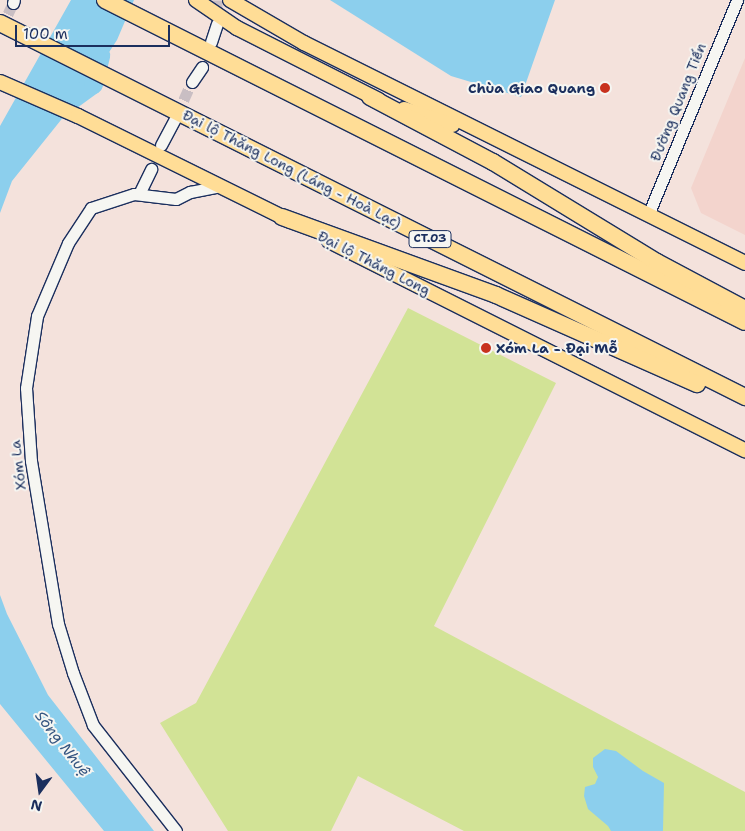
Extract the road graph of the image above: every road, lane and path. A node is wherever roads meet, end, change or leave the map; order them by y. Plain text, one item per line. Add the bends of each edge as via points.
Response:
1 (106, 0) edge
2 (196, 0) edge
3 (230, 0) edge
4 (737, 0) edge
5 (0, 23) edge
6 (217, 24) tunnel mouth
7 (212, 42) dead end
8 (202, 67) dead end
9 (192, 82) tunnel mouth
10 (6, 85) edge
11 (370, 97) junction
12 (177, 114) tunnel mouth
13 (500, 142) junction
14 (161, 145) dead end
15 (151, 169) dead end
16 (220, 186) junction
17 (140, 194) junction
18 (648, 214) junction
19 (282, 217) junction
20 (745, 263) edge
21 (745, 309) edge
22 (745, 322) edge
23 (745, 397) edge
24 (745, 407) edge
25 (745, 450) edge
26 (176, 831) edge

1 - 22 highway
2 - 11 main road via 237,28
3 - 13 main road via 304,43
4 - 18 street, Đường Quang Tiến
5 - 23 highway, Đại lộ Thăng Long (Láng - Hoà Lạc) / CT.03
6 - 7 street
8 - 9 street
10 - 16 main road, Đại lộ Thăng Long via 78,116
11 - 13 main road
11 - 21 highway via 493,162 657,262
12 - 14 street
13 - 18 main road
15 - 17 street
16 - 17 street, Xóm La via 190,192 176,199
16 - 19 main road, Đại lộ Thăng Long
17 - 26 street, Xóm La via 91,208 68,243 36,316 26,388 30,461 58,624 93,725
18 - 20 main road
19 - 24 highway via 496,295
19 - 25 main road, Đại lộ Thăng Long

